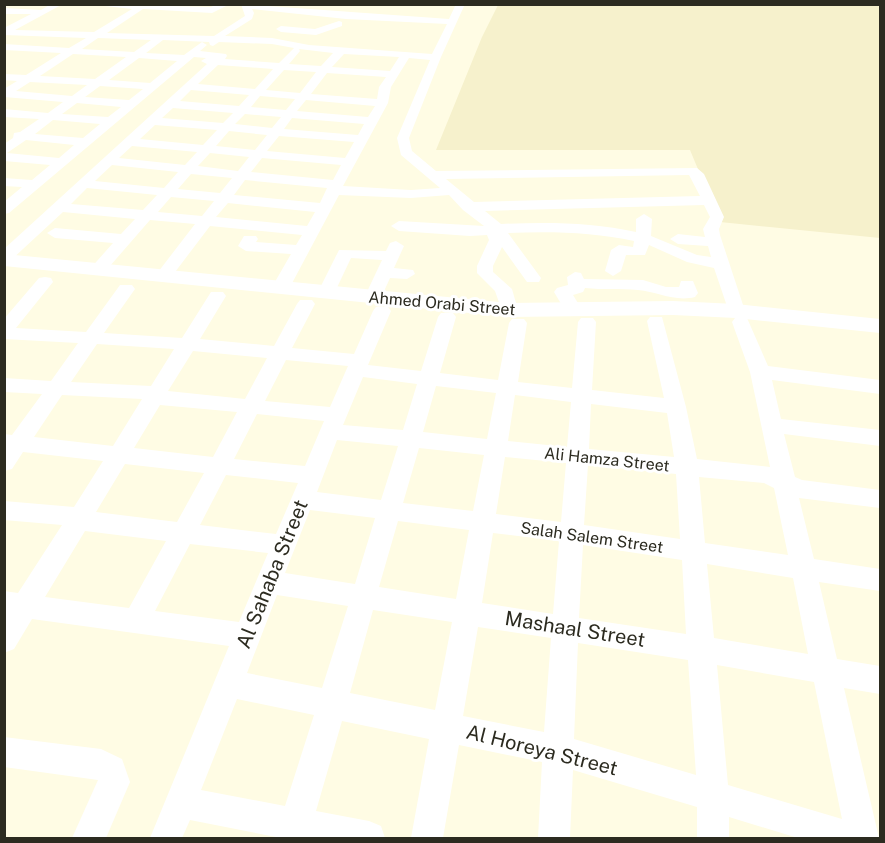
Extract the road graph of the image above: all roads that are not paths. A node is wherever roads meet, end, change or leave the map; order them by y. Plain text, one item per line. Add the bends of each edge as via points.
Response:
1 (59, 4) edge
2 (91, 4) edge
3 (226, 4) edge
4 (374, 4) edge
5 (461, 4) edge
6 (112, 5) edge
7 (143, 6) edge
8 (6, 7) edge
9 (167, 8) junction
10 (247, 9) edge
11 (44, 12) junction
12 (158, 15) dead end
13 (93, 17) dead end
14 (364, 17) junction
15 (54, 22) dead end
16 (148, 22) dead end
17 (453, 22) junction
18 (83, 23) dead end
19 (339, 24) junction
20 (281, 29) dead end
21 (4, 32) edge
22 (30, 33) junction
23 (262, 33) dead end
24 (59, 34) junction
25 (97, 36) junction
26 (135, 37) junction
27 (160, 38) junction
28 (211, 40) junction
29 (353, 40) dead end
30 (4, 46) edge
31 (29, 48) junction
32 (290, 50) junction
33 (73, 51) junction
34 (356, 52) junction
35 (118, 54) junction
36 (136, 55) junction
37 (405, 56) junction
38 (14, 57) dead end
39 (190, 57) junction
40 (436, 57) junction
41 (332, 60) junction
42 (216, 62) junction
43 (29, 63) dead end
44 (52, 64) junction
45 (75, 66) dead end
46 (118, 68) junction
47 (95, 69) junction
48 (170, 72) junction
49 (393, 74) junction
50 (4, 77) edge
51 (30, 78) junction
52 (269, 80) junction
53 (78, 82) junction
54 (98, 83) junction
55 (189, 84) junction
56 (311, 86) junction
57 (149, 89) junction
58 (4, 94) edge
59 (379, 94) junction
60 (54, 98) junction
61 (75, 99) junction
62 (127, 107) junction
63 (242, 109) junction
64 (162, 112) junction
65 (4, 113) edge
66 (290, 113) junction
67 (30, 115) junction
68 (51, 117) junction
69 (370, 121) junction
70 (113, 126) junction
71 (227, 126) junction
72 (276, 130) junction
73 (4, 134) edge
74 (24, 136) junction
75 (135, 137) junction
76 (361, 139) junction
77 (86, 142) junction
78 (207, 147) junction
79 (4, 150) edge
80 (259, 153) junction
81 (109, 156) junction
82 (4, 158) edge
83 (62, 162) junction
84 (348, 162) junction
85 (189, 168) junction
86 (242, 174) junction
87 (431, 175) junction
88 (4, 182) edge
89 (35, 184) junction
90 (85, 184) junction
91 (334, 187) junction
92 (168, 191) junction
93 (451, 191) junction
94 (224, 197) junction
95 (710, 200) junction
96 (60, 207) junction
97 (468, 207) junction
98 (324, 208) junction
99 (4, 210) edge
100 (147, 214) junction
101 (644, 219) dead end
102 (206, 220) junction
103 (495, 230) junction
104 (571, 230) junction
105 (311, 231) junction
106 (54, 232) dead end
107 (643, 238) junction
108 (124, 239) junction
109 (250, 239) dead end
110 (678, 239) dead end
111 (713, 242) junction
112 (573, 247) dead end
113 (301, 250) junction
114 (392, 256) junction
115 (4, 259) edge
116 (720, 264) junction
117 (97, 270) junction
118 (613, 271) dead end
119 (384, 273) junction
120 (407, 274) dead end
121 (163, 276) junction
122 (533, 278) dead end
123 (4, 279) edge
124 (45, 282) junction
125 (687, 285) dead end
126 (281, 287) junction
127 (126, 289) junction
128 (327, 292) junction
129 (217, 296) junction
130 (306, 304) junction
131 (378, 304) junction
132 (666, 307) junction
133 (579, 315) junction
134 (513, 316) junction
135 (447, 317) junction
136 (738, 317) junction
137 (880, 326) edge
138 (4, 332) edge
139 (92, 338) junction
140 (880, 338) edge
141 (188, 344) junction
142 (280, 353) junction
143 (357, 366) junction
144 (760, 372) junction
145 (429, 379) junction
146 (4, 385) edge
147 (880, 387) edge
148 (57, 388) junction
149 (506, 388) junction
150 (156, 395) junction
151 (582, 396) junction
152 (251, 406) junction
153 (676, 407) junction
154 (333, 423) junction
155 (771, 425) junction
156 (880, 438) edge
157 (411, 439) junction
158 (12, 443) edge
159 (495, 448) junction
160 (120, 454) junction
161 (577, 456) junction
162 (4, 463) edge
163 (220, 466) junction
164 (687, 467) junction
165 (784, 483) junction
166 (307, 488) junction
167 (880, 499) edge
168 (4, 510) edge
169 (390, 510) junction
170 (80, 518) junction
171 (482, 522) junction
172 (184, 533) junction
173 (572, 533) junction
174 (284, 545) junction
175 (692, 551) junction
176 (802, 568) junction
177 (880, 580) edge
178 (269, 582) junction
179 (364, 597) junction
180 (15, 605) edge
181 (466, 613) junction
182 (136, 621) junction
183 (565, 627) junction
184 (247, 636) junction
185 (4, 640) edge
186 (700, 648) junction
187 (826, 671) junction
188 (880, 680) edge
189 (228, 683) junction
190 (332, 704) junction
191 (446, 727) junction
192 (559, 750) junction
193 (4, 752) edge
194 (713, 798) junction
195 (180, 802) junction
196 (294, 831) edge
197 (89, 838) edge
198 (166, 838) edge
199 (369, 838) edge
200 (427, 838) edge
201 (554, 838) edge
202 (713, 838) edge
203 (850, 838) edge
204 (863, 838) edge

1 - 11 street
2 - 6 street
3 - 9 street via 212,10
4 - 14 street
5 - 17 street
6 - 7 street
6 - 13 street
7 - 9 street
7 - 25 street
8 - 11 street
9 - 12 street
10 - 14 street
10 - 19 street
10 - 28 street
11 - 21 street
14 - 17 street via 421,16
14 - 19 street via 353,28
15 - 22 street
16 - 26 street
17 - 40 street
18 - 24 street
19 - 20 street via 316,32
21 - 22 street
22 - 24 street
22 - 30 street
23 - 32 street via 294,35
24 - 25 street
24 - 31 street
25 - 26 street
25 - 33 street
26 - 27 street
26 - 35 street
27 - 28 street
27 - 36 street
28 - 32 street via 211,50
28 - 39 street
29 - 34 street
30 - 31 street
31 - 33 street
31 - 38 street
32 - 41 street
32 - 41 street via 316,49
32 - 52 street
33 - 35 street
33 - 44 street
34 - 37 street
34 - 41 street
35 - 36 street
35 - 47 street
36 - 39 street
36 - 46 street
37 - 40 street
37 - 49 street
39 - 42 street via 222,56
39 - 48 street
40 - 87 street via 403,138 406,152
41 - 49 street
41 - 52 street
41 - 56 street
42 - 52 street
42 - 55 street
43 - 44 street
44 - 45 street
44 - 51 street
46 - 47 street
46 - 48 street
46 - 54 street
47 - 53 street
48 - 57 street
49 - 59 street
50 - 51 street
51 - 53 street
51 - 58 street
52 - 55 street
52 - 56 street
52 - 63 street
53 - 54 street
53 - 60 street
54 - 57 street
54 - 61 street
55 - 57 street
55 - 64 street
56 - 59 street
56 - 66 street
57 - 62 street
58 - 60 street
59 - 69 street
60 - 61 street
60 - 67 street
61 - 62 street
61 - 68 street
62 - 64 street
62 - 70 street
63 - 64 street
63 - 66 street
63 - 71 street
64 - 71 street
64 - 75 street
65 - 67 street
66 - 69 street
66 - 72 street
67 - 68 street
67 - 73 street
68 - 70 street
68 - 74 street
69 - 76 street
70 - 75 street
70 - 77 street
71 - 72 street
71 - 78 street
72 - 76 street
72 - 80 street
73 - 74 street
74 - 77 street
74 - 79 street
75 - 78 street
75 - 81 street
76 - 84 street
77 - 83 street
78 - 80 street
78 - 85 street
80 - 84 street
80 - 86 street
81 - 85 street
81 - 90 street
82 - 83 street
83 - 89 street
84 - 91 street
85 - 86 street
85 - 92 street
86 - 91 street
86 - 94 street
87 - 93 street
87 - 95 street via 684,169 697,174
88 - 89 street
89 - 99 street
90 - 92 street
90 - 96 street
91 - 93 street via 419,194
91 - 98 street
92 - 94 street
92 - 100 street
93 - 97 street
94 - 98 street
94 - 102 street
95 - 97 street
95 - 111 street via 717,217 711,230
96 - 100 street
96 - 115 street
97 - 103 street
98 - 105 street
100 - 102 street
100 - 108 street
101 - 107 street
102 - 105 street
102 - 121 street
103 - 104 street
103 - 114 street, Al Sahaba Street via 399,233
103 - 122 street
103 - 134 street via 497,240 485,273 503,289
104 - 107 street
104 - 112 street
105 - 113 street
106 - 108 street
107 - 116 street via 684,256
107 - 118 street via 638,252 618,250
108 - 117 street
109 - 113 street via 246,245
110 - 111 street
111 - 116 street
113 - 126 street
114 - 119 street, Al Sahaba Street
114 - 128 street via 345,253
115 - 117 street, Ahmed Orabi Street
116 - 136 street
117 - 121 street, Ahmed Orabi Street
119 - 120 street
119 - 131 street, Al Sahaba Street
121 - 126 street, Ahmed Orabi Street
123 - 124 street, Ahmed Orabi Street
124 - 127 street, Ahmed Orabi Street
124 - 138 street
125 - 132 street via 688,293
126 - 128 street, Ahmed Orabi Street
127 - 129 street, Ahmed Orabi Street
127 - 139 street
128 - 131 street, Ahmed Orabi Street
129 - 130 street, Ahmed Orabi Street
129 - 141 street
130 - 131 street, Ahmed Orabi Street
130 - 142 street
131 - 134 street, Ahmed Orabi Street
131 - 135 street, Ahmed Orabi Street
131 - 143 street, Al Sahaba Street
132 - 133 street, Ahmed Orabi Street
132 - 133 street via 643,285 581,280 577,288 563,292
132 - 136 street, Ahmed Orabi Street
132 - 153 street
133 - 134 street, Ahmed Orabi Street
133 - 151 street
134 - 135 street, Ahmed Orabi Street
134 - 149 street
135 - 145 street
136 - 137 street, Ahmed Orabi Street
136 - 140 street, Ahmed Orabi Street
136 - 144 street
138 - 139 street
139 - 141 street
139 - 148 street
141 - 142 street
141 - 150 street
142 - 143 street
142 - 152 street
143 - 145 street
143 - 154 street, Al Sahaba Street
144 - 147 street
144 - 155 street
145 - 149 street
145 - 157 street
146 - 148 street, Ali Hamza Street
148 - 150 street, Ali Hamza Street
148 - 158 street
149 - 151 street
149 - 159 street
150 - 152 street, Ali Hamza Street
150 - 160 street
151 - 153 street
151 - 161 street
152 - 154 street, Ali Hamza Street
152 - 163 street
153 - 164 street
154 - 157 street, Ali Hamza Street
154 - 166 street, Al Sahaba Street
155 - 156 street
155 - 165 street
157 - 159 street, Ali Hamza Street
157 - 169 street
158 - 160 street, Salah Salem Street
158 - 162 street
159 - 161 street, Ali Hamza Street
159 - 171 street
160 - 163 street, Salah Salem Street
160 - 170 street
161 - 164 street, Ali Hamza Street
161 - 173 street
163 - 166 street, Salah Salem Street
163 - 172 street
164 - 165 street, Ali Hamza Street via 767,475
164 - 175 street
165 - 167 street, Ali Hamza Street via 800,489
165 - 176 street
166 - 169 street, Salah Salem Street
166 - 174 street, Al Sahaba Street
168 - 170 street
169 - 171 street, Salah Salem Street
169 - 179 street
170 - 172 street
170 - 180 street
171 - 173 street, Salah Salem Street
171 - 181 street
172 - 174 street
172 - 182 street
173 - 175 street, Salah Salem Street
173 - 183 street
174 - 178 street, Al Sahaba Street
175 - 176 street, Salah Salem Street
175 - 186 street
176 - 177 street, Salah Salem Street
176 - 187 street
178 - 179 street, Mashaal Street
178 - 184 street, Al Sahaba Street
179 - 181 street, Mashaal Street
179 - 190 street
180 - 182 street
180 - 185 street
181 - 183 street, Mashaal Street
181 - 191 street
182 - 184 street
183 - 186 street, Mashaal Street
183 - 192 street
184 - 189 street, Al Sahaba Street
186 - 187 street, Mashaal Street
186 - 194 street
187 - 188 street, Mashaal Street
187 - 204 street
189 - 190 street, Al Horeya Street
189 - 195 street, Al Sahaba Street
190 - 191 street, Al Horeya Street
190 - 196 street
191 - 192 street, Al Horeya Street
191 - 200 street
192 - 194 street, Al Horeya Street
192 - 201 street
193 - 197 street via 101,765 111,770 114,782
194 - 202 street
194 - 203 street, Al Horeya Street
195 - 196 street
195 - 198 street, Al Sahaba Street
196 - 199 street

